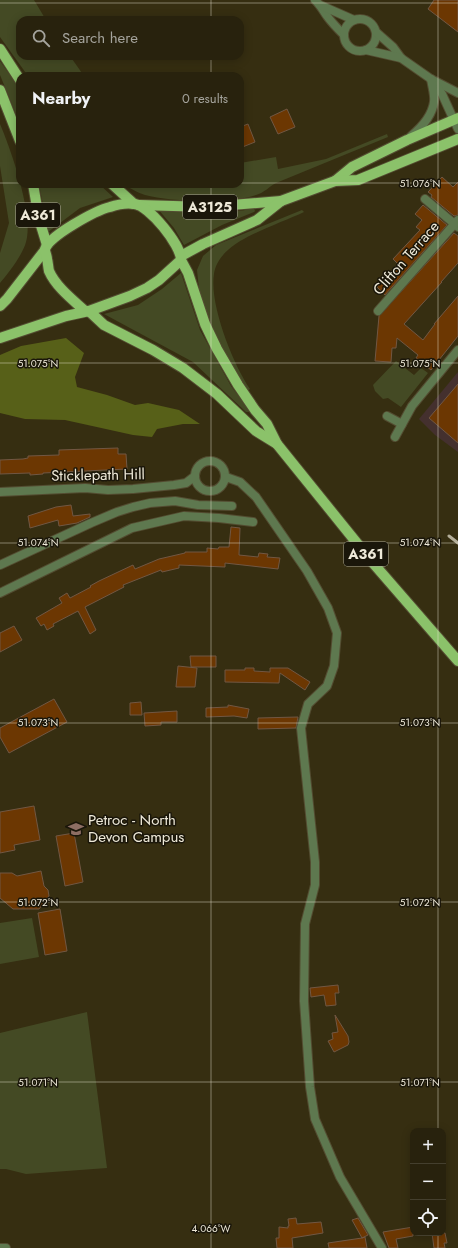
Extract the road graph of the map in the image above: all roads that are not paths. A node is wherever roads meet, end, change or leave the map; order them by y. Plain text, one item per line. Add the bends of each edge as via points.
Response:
1 (318, 3) edge
2 (354, 20) junction
3 (376, 32) junction
4 (344, 35) junction
5 (0, 49) edge
6 (366, 50) junction
7 (401, 58) junction
8 (16, 74) edge
9 (432, 79) junction
10 (0, 90) edge
11 (458, 93) edge
12 (457, 122) edge
13 (16, 131) edge
14 (458, 139) edge
15 (407, 140) junction
16 (335, 181) junction
17 (34, 188) edge
18 (117, 188) edge
19 (425, 199) dead end
20 (281, 201) junction
21 (136, 205) junction
22 (457, 223) edge
23 (46, 248) junction
24 (181, 258) junction
25 (0, 306) edge
26 (87, 311) junction
27 (378, 311) dead end
28 (0, 338) edge
29 (458, 350) edge
30 (387, 416) dead end
31 (402, 424) junction
32 (395, 438) dead end
33 (276, 444) junction
34 (195, 476) junction
35 (226, 477) junction
36 (0, 492) edge
37 (232, 506) dead end
38 (253, 522) dead end
39 (0, 566) edge
40 (0, 593) edge
41 (458, 661) edge
42 (0, 1248) edge
43 (6, 1248) edge
44 (382, 1248) edge

1 - 2 street
1 - 4 street
2 - 3 street via 369,21
2 - 4 street via 347,26
3 - 6 street via 374,43
3 - 7 street
4 - 6 street via 349,46 357,50
5 - 8 main road
6 - 7 street
7 - 9 street
9 - 11 street
9 - 12 street
9 - 15 street via 434,101 431,111 426,122
10 - 13 main road
12 - 15 main road, A3125
14 - 16 main road, A3125 via 358,180
15 - 16 main road, A3125 via 352,167
16 - 20 main road, A3125
17 - 23 main road, A361
18 - 21 main road
19 - 22 street
20 - 21 main road, A3125 via 206,207
20 - 24 main road, A3125 via 257,220 204,244
21 - 23 main road via 110,207 80,220
21 - 24 main road via 159,221 174,241
22 - 27 street, Clifton Terrace
23 - 25 main road
23 - 26 main road via 49,271 60,287
24 - 26 main road via 147,288
24 - 33 main road, A361 via 217,349 238,385 267,424
26 - 28 main road
26 - 33 main road, A361 via 104,325 182,368 217,394 256,431
29 - 31 street via 412,406
30 - 31 street
31 - 32 street
33 - 41 main road, A361 via 373,563
34 - 35 street via 201,488 210,491 219,488
34 - 35 street via 198,466 208,460 220,464
34 - 36 street, Sticklepath Hill via 186,483 133,489 85,488
35 - 44 street via 240,482 256,497 307,571 328,608 337,633 334,666 327,686 308,704 301,728 315,862 315,885 305,924 304,1005 310,1087 315,1119 340,1178
37 - 39 street via 198,505 176,501 133,507 91,523
38 - 40 street via 184,516 132,528
42 - 43 street

